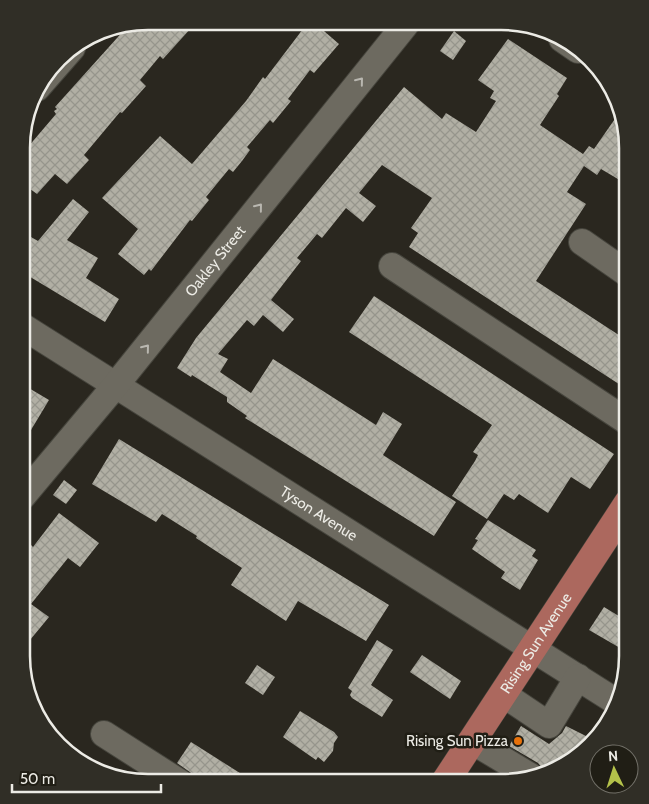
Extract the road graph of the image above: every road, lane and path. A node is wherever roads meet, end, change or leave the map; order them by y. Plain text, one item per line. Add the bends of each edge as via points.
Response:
1 (401, 30) edge
2 (582, 242) dead end
3 (392, 266) dead end
4 (619, 268) edge
5 (30, 331) edge
6 (115, 386) junction
7 (619, 416) edge
8 (30, 488) edge
9 (619, 523) edge
10 (532, 649) junction
11 (578, 678) junction
12 (503, 694) junction
13 (611, 698) edge
14 (104, 734) dead end
15 (472, 741) junction
16 (523, 772) edge
17 (166, 774) edge
18 (449, 774) edge

6 -> 1 street, Oakley Street
2 - 4 street
3 - 7 street
5 - 6 street, Tyson Avenue
6 - 8 street, Oakley Street
6 - 10 street, Tyson Avenue
9 - 10 main road, Rising Sun Avenue
10 - 11 street, Tyson Avenue
10 - 12 main road, Rising Sun Avenue
11 - 12 street via 549,725
11 - 13 street, Tyson Avenue
12 - 15 main road, Rising Sun Avenue
14 - 17 street
15 - 16 street
15 - 18 main road, Rising Sun Avenue

